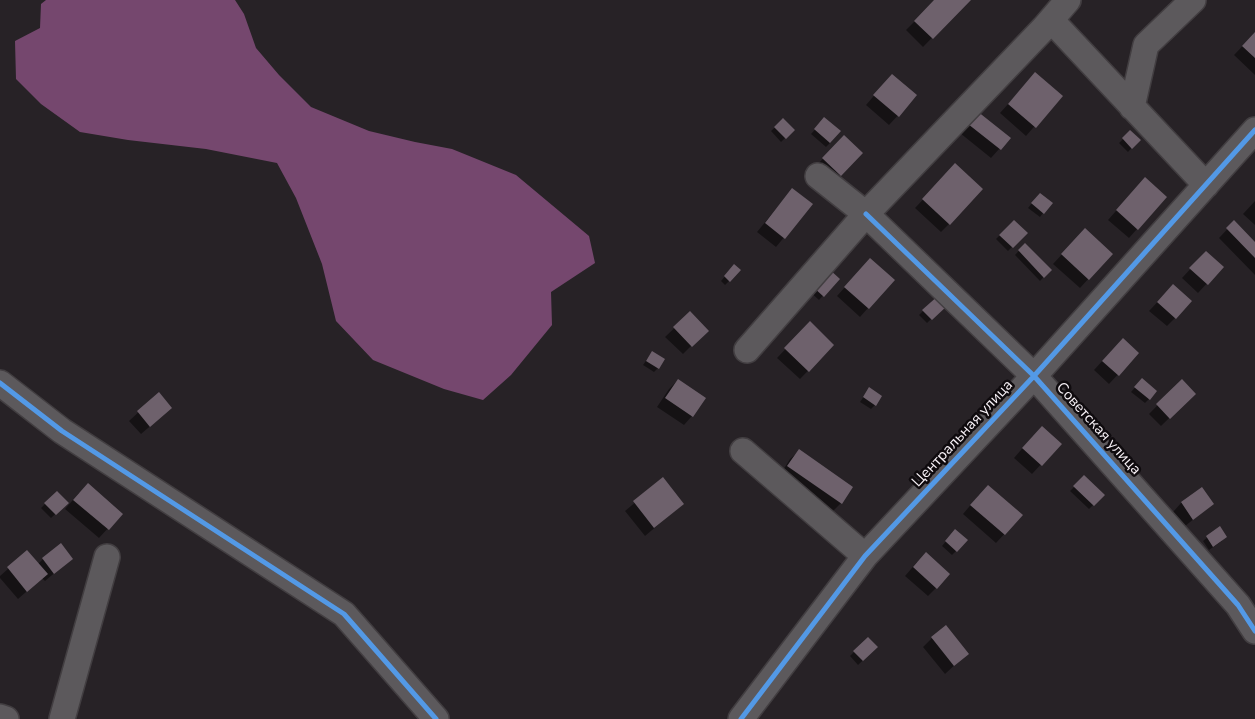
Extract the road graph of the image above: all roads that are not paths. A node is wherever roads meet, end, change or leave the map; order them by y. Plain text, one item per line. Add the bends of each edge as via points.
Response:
1 (1068, 0) edge
2 (1193, 0) edge
3 (1051, 20) junction
4 (1132, 107) junction
5 (1255, 130) edge
6 (818, 176) dead end
7 (1206, 185) junction
8 (866, 214) junction
9 (747, 350) dead end
10 (1034, 376) junction
11 (0, 383) edge
12 (743, 450) dead end
13 (106, 556) dead end
14 (865, 556) junction
15 (1255, 631) edge
16 (0, 717) edge
17 (6, 719) edge
18 (62, 719) edge
19 (436, 719) edge
20 (741, 719) edge

1 - 3 street
2 - 4 street via 1146,45
3 - 4 street
3 - 8 street
4 - 7 street
5 - 7 street, Центральная улица
6 - 8 street, Советская улица
7 - 10 street, Центральная улица
8 - 9 street
8 - 10 street, Советская улица
10 - 14 street, Центральная улица
10 - 15 street, Советская улица via 1238,605
11 - 19 street via 62,431 344,614
12 - 14 street
13 - 18 street
14 - 20 street, Центральная улица
16 - 17 street

